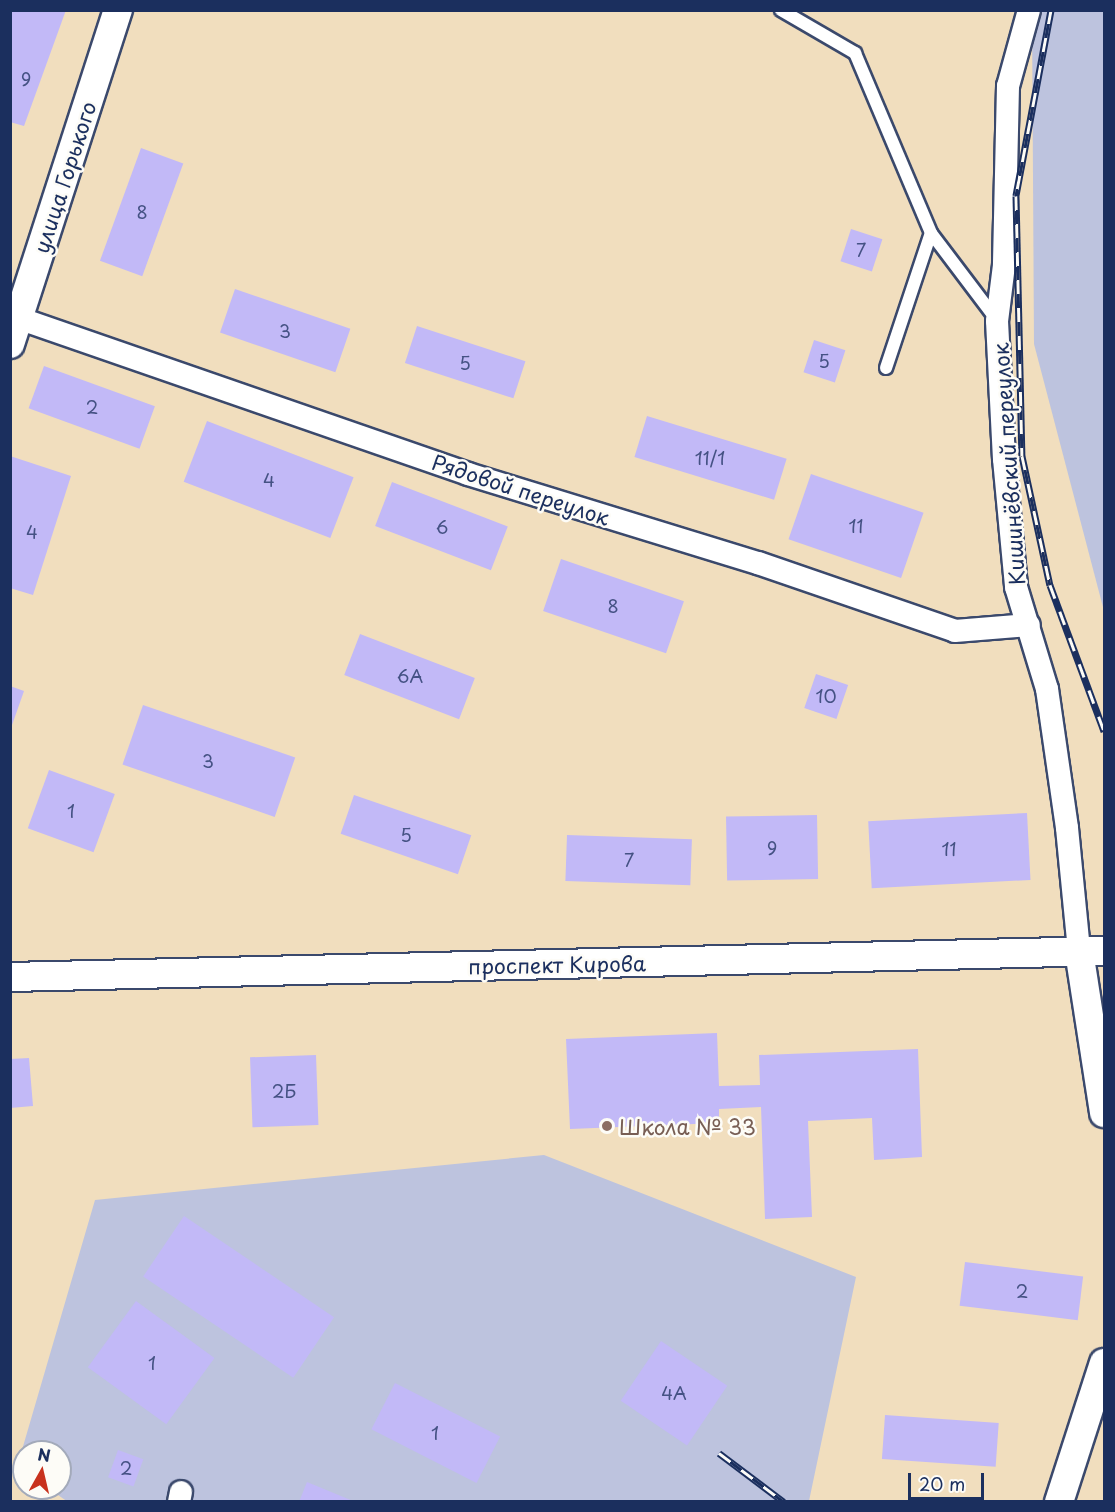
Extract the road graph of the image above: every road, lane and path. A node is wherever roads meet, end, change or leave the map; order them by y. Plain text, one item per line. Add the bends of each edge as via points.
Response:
1 (118, 10) edge
2 (781, 10) edge
3 (1029, 10) edge
4 (931, 233) junction
5 (997, 321) junction
6 (14, 331) edge
7 (886, 368) dead end
8 (1029, 625) junction
9 (1092, 951) edge
10 (10, 977) edge
11 (1104, 1113) edge
12 (1104, 1363) edge
13 (1059, 1502) edge

1 - 6 street, улица Горького
2 - 4 lane via 855,53
3 - 5 street, Кишинёвский переулок via 1008,86 1004,266
4 - 5 lane
4 - 7 lane
5 - 8 street, Кишинёвский переулок via 1016,587
6 - 8 street, Рядовой переулок via 758,563 955,631
8 - 9 street, Кишинёвский переулок via 1047,689 1067,828
9 - 10 street, проспект Кирова
9 - 11 street
12 - 13 street

